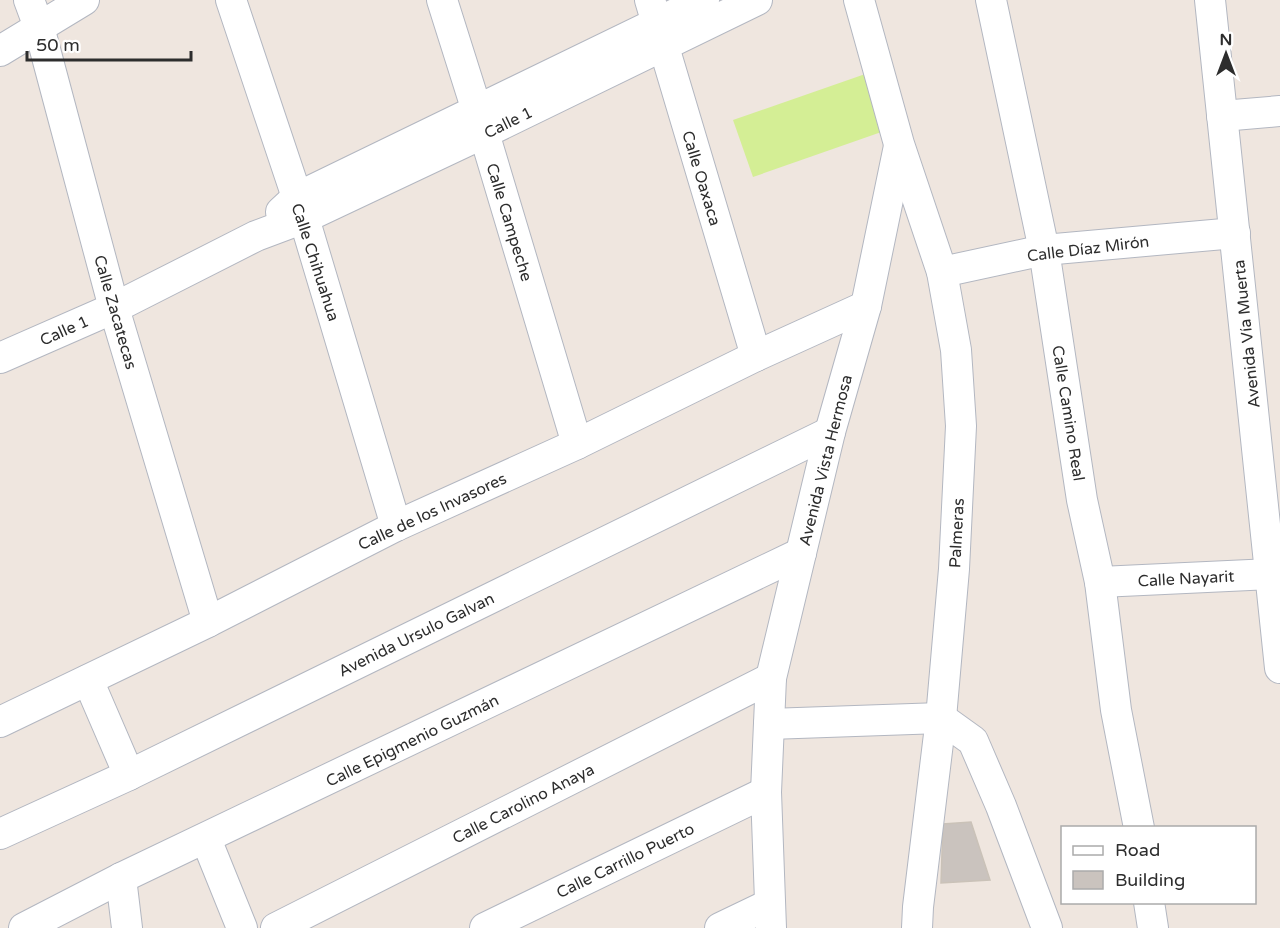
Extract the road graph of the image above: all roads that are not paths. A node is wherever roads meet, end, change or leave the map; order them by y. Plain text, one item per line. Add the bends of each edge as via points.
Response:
1 (84, 0) edge
2 (231, 0) edge
3 (442, 0) edge
4 (704, 0) edge
5 (757, 0) edge
6 (859, 0) edge
7 (991, 0) edge
8 (1210, 0) edge
9 (34, 14) edge
10 (656, 23) edge
11 (0, 51) edge
12 (1280, 111) edge
13 (1222, 116) junction
14 (480, 121) junction
15 (899, 144) junction
16 (300, 208) junction
17 (1235, 233) junction
18 (1044, 250) junction
19 (942, 272) junction
20 (866, 306) junction
21 (114, 308) junction
22 (756, 356) junction
23 (0, 358) edge
24 (830, 432) junction
25 (577, 444) junction
26 (1270, 472) edge
27 (396, 526) junction
28 (801, 553) junction
29 (1271, 574) junction
30 (1100, 582) junction
31 (208, 622) junction
32 (1280, 668) edge
33 (771, 678) junction
34 (88, 680) junction
35 (941, 718) junction
36 (0, 722) edge
37 (769, 724) junction
38 (129, 775) junction
39 (766, 792) junction
40 (1139, 826) edge
41 (0, 834) edge
42 (206, 838) junction
43 (121, 878) junction
44 (1149, 904) edge
45 (771, 916) edge
46 (24, 928) edge
47 (127, 928) edge
48 (242, 928) edge
49 (276, 928) edge
50 (485, 928) edge
51 (720, 928) edge
52 (917, 928) edge
53 (1047, 928) edge
54 (1153, 928) edge

1 - 9 street
2 - 16 street, Calle Chihuahua
3 - 14 street, Calle Campeche
4 - 10 street, Calle 1
5 - 10 street, Calle 1
6 - 15 street, Avenida Vista Hermosa
7 - 18 street, Calle Camino Real
8 - 13 street, Avenida Vía Muerta
9 - 11 street
9 - 21 street, Calle Zacatecas
10 - 14 street, Calle 1
10 - 22 street, Calle Oaxaca
12 - 13 street
13 - 17 street, Avenida Vía Muerta
14 - 16 street, Calle 1
14 - 25 street, Calle Campeche
15 - 19 street, Palmeras
15 - 20 street, Avenida Vista Hermosa
16 - 21 street, Calle 1 via 256,236
16 - 27 street, Calle Chihuahua
17 - 18 street, Calle Díaz Mirón
17 - 26 street, Avenida Vía Muerta
18 - 19 street, Calle Díaz Mirón
18 - 30 street, Calle Camino Real via 1082,500
19 - 35 street, Palmeras via 956,350 962,426
20 - 22 street, Calle de los Invasores
20 - 24 street, Avenida Vista Hermosa
21 - 23 street, Calle 1
21 - 31 street, Calle Zacatecas
22 - 25 street, Calle de los Invasores
24 - 28 street, Avenida Vista Hermosa
24 - 38 street, Avenida Ursulo Galvan
25 - 27 street, Calle de los Invasores
26 - 29 street, Avenida Vía Muerta
27 - 31 street, Calle de los Invasores
28 - 33 street, Avenida Vista Hermosa
28 - 42 street, Calle Epigmenio Guzmán
29 - 30 street, Calle Nayarit
29 - 32 street, Avenida Vía Muerta
30 - 40 street, Calle Camino Real via 1116,710
31 - 34 street, Calle de los Invasores
33 - 37 street, Avenida Vista Hermosa
33 - 49 street, Calle Carolino Anaya
34 - 36 street, Calle de los Invasores
34 - 38 street
35 - 37 street
35 - 52 street, Palmeras
35 - 53 street via 973,741
37 - 39 street, Avenida Vista Hermosa
38 - 41 street, Avenida Ursulo Galvan
39 - 45 street, Avenida Vista Hermosa
39 - 50 street, Calle Carrillo Puerto
42 - 43 street, Calle Epigmenio Guzmán
42 - 48 street
43 - 46 street, Calle Epigmenio Guzmán
43 - 47 street
44 - 54 street
45 - 51 street

